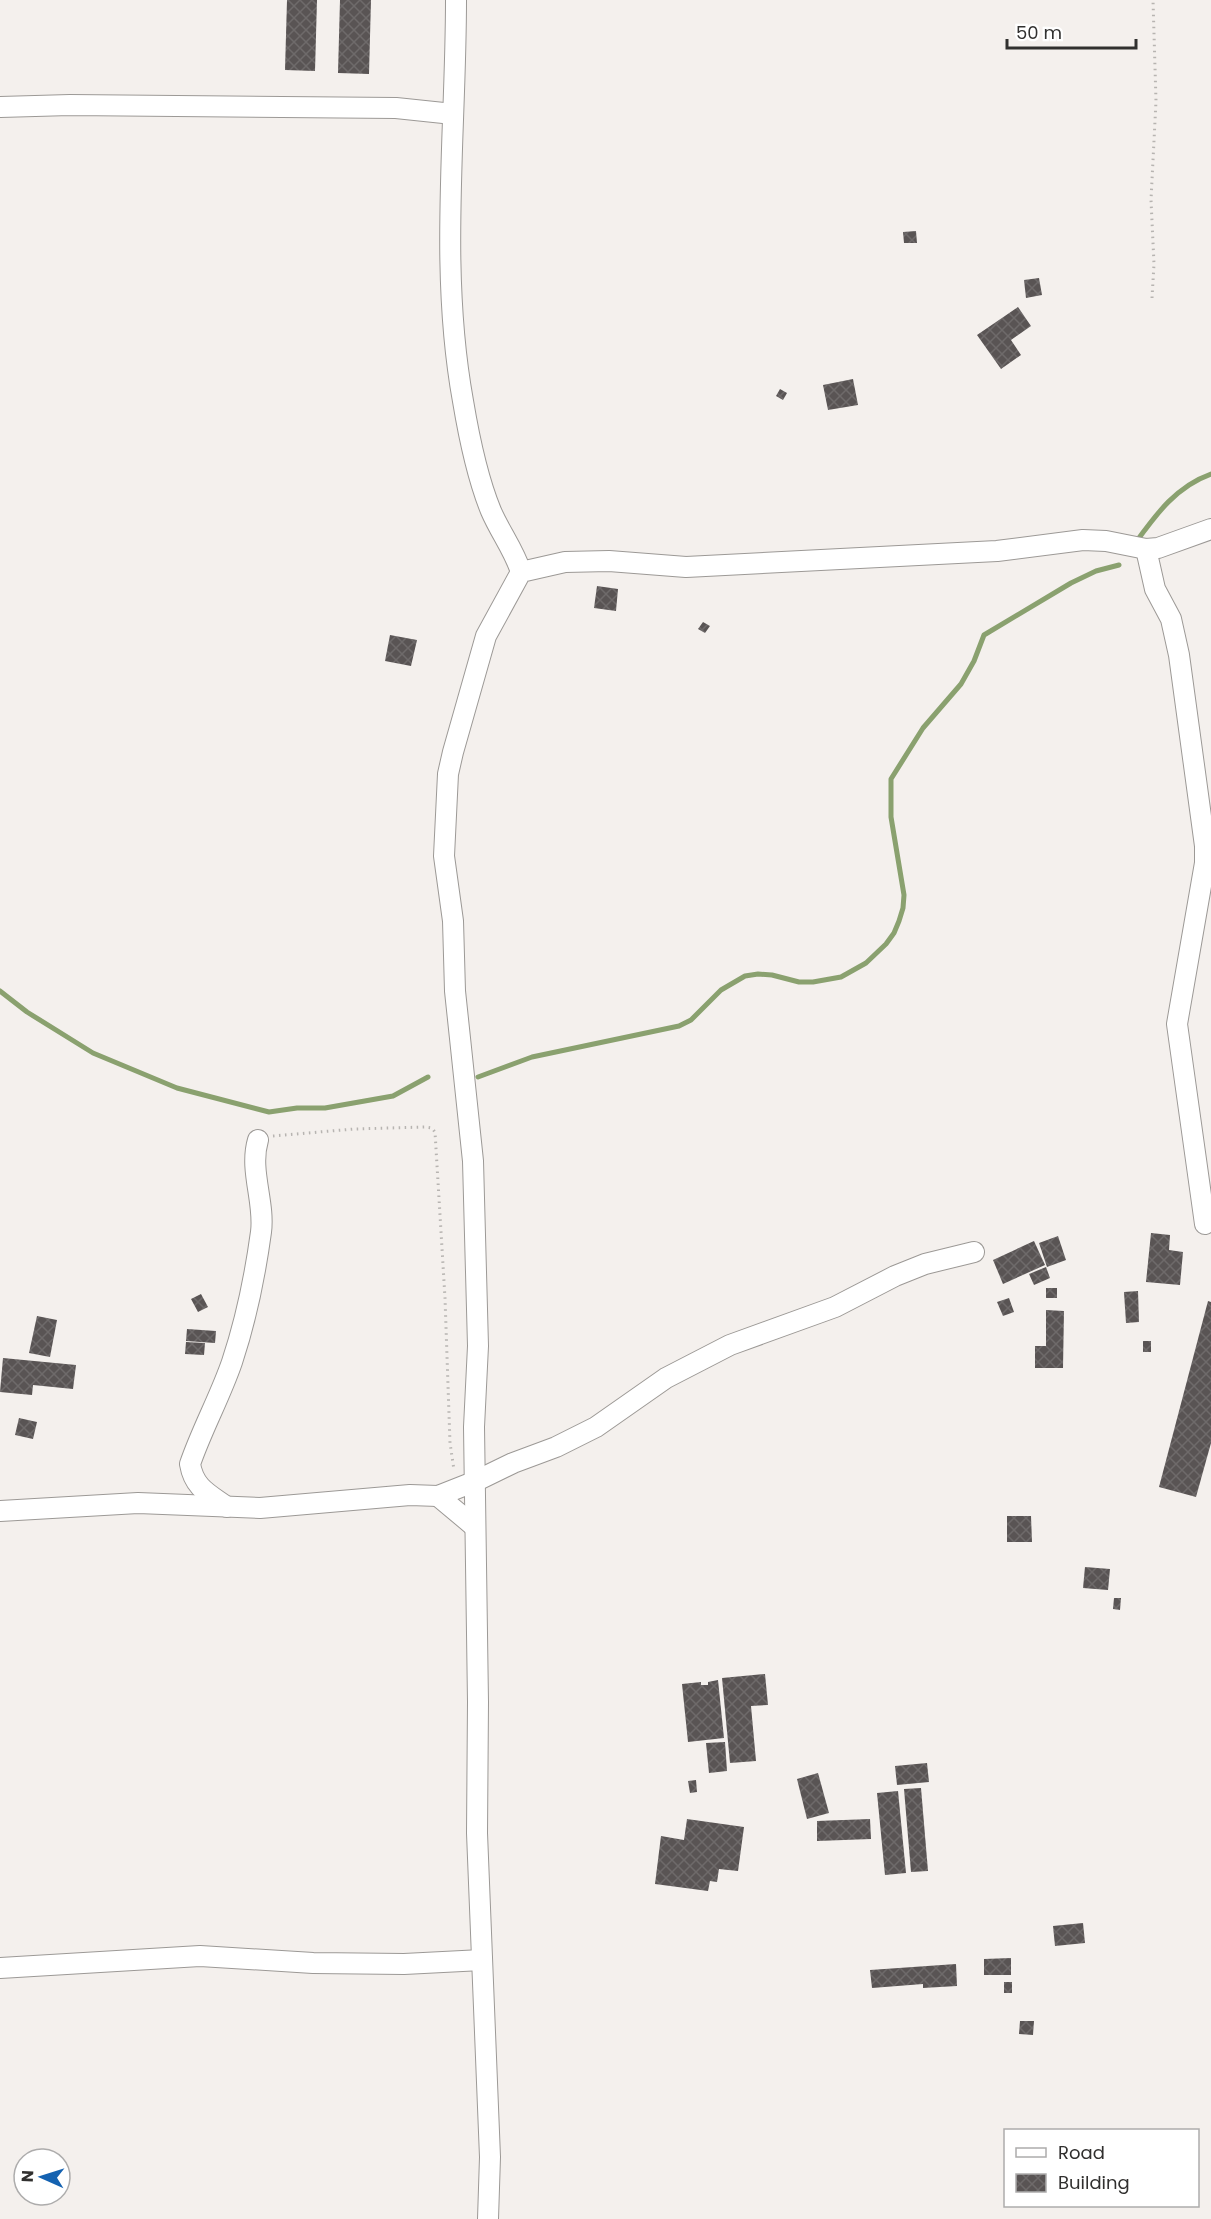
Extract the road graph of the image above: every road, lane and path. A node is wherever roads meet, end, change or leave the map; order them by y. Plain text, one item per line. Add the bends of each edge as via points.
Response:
1 (456, 0) edge
2 (1153, 0) edge
3 (0, 107) edge
4 (453, 114) junction
5 (1152, 298) dead end
6 (1211, 529) edge
7 (1146, 549) junction
8 (521, 572) junction
9 (258, 1140) joint
10 (1205, 1224) dead end
11 (974, 1252) dead end
12 (476, 1481) junction
13 (447, 1492) junction
14 (228, 1508) junction
15 (0, 1511) edge
16 (475, 1527) junction
17 (482, 1960) junction
18 (0, 1968) edge
19 (489, 2219) edge

1 - 4 street
2 - 5 path via 1156,101
3 - 4 street via 396,108
4 - 8 street via 450,265 454,341 480,477
6 - 7 street
7 - 8 street via 1083,540 997,551 686,567 565,562
7 - 10 street via 1155,590 1171,619 1179,655 1205,846 1177,1024
8 - 12 street via 486,636 448,774 446,813 444,856 473,1161 478,1346
9 - 13 path via 354,1129 425,1127 435,1132 446,1298 450,1443
9 - 14 street via 255,1149 261,1229 248,1305 231,1363 190,1464 192,1477 199,1486
11 - 12 street via 925,1264 835,1307 730,1346 666,1378 596,1427
12 - 13 street
12 - 16 street
13 - 14 street
13 - 16 street
14 - 15 street via 138,1503
16 - 17 street
17 - 18 street via 314,1963 200,1956
17 - 19 street

